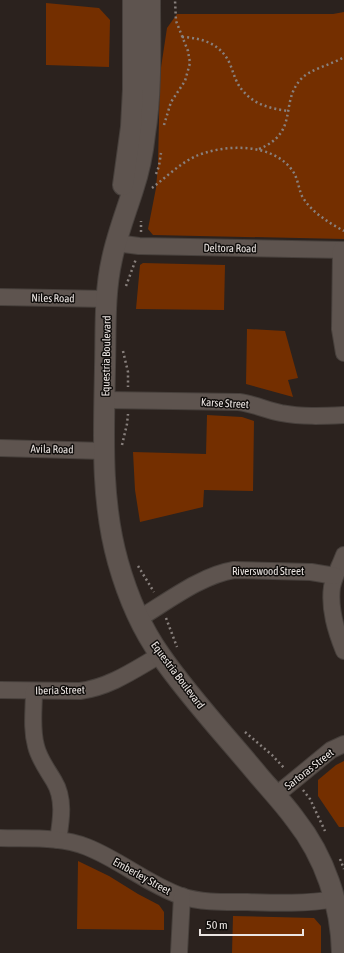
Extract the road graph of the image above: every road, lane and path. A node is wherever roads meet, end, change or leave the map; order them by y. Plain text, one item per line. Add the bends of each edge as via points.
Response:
1 (134, 0) edge
2 (150, 0) edge
3 (175, 0) edge
4 (182, 37) junction
5 (344, 57) edge
6 (289, 111) junction
7 (164, 127) dead end
8 (259, 149) junction
9 (161, 152) dead end
10 (155, 176) dead end
11 (152, 183) dead end
12 (141, 218) dead end
13 (344, 230) edge
14 (116, 243) junction
15 (139, 246) junction
16 (342, 250) edge
17 (116, 296) junction
18 (0, 297) edge
19 (123, 350) dead end
20 (344, 353) edge
21 (105, 400) junction
22 (128, 400) junction
23 (344, 415) edge
24 (0, 448) edge
25 (112, 450) junction
26 (344, 555) edge
27 (136, 561) dead end
28 (335, 576) junction
29 (160, 606) junction
30 (140, 618) junction
31 (179, 651) dead end
32 (344, 651) edge
33 (160, 655) junction
34 (0, 690) edge
35 (34, 691) junction
36 (241, 726) dead end
37 (344, 744) edge
38 (294, 780) junction
39 (275, 796) junction
40 (327, 833) dead end
41 (0, 838) edge
42 (58, 840) junction
43 (338, 856) dead end
44 (344, 869) edge
45 (182, 896) junction
46 (335, 899) junction
47 (180, 953) edge
48 (342, 953) edge

1 - 14 street, Equestria Boulevard via 131,127
2 - 14 street, Equestria Boulevard via 146,132 134,186
3 - 4 path via 176,21
4 - 6 path via 199,38 212,43 226,56 238,84 250,98 266,107
4 - 7 path via 190,63 188,73 186,81 171,102
5 - 6 path via 302,77 295,86
6 - 8 path via 278,138
8 - 11 path via 226,149 199,155 182,164 149,190
8 - 13 path via 271,153 292,169 301,194 308,204 325,219
9 - 10 path
12 - 15 path
14 - 15 street, Deltora Road
14 - 17 street, Equestria Boulevard via 110,268
15 - 16 street, Deltora Road
15 - 17 path
16 - 20 street via 340,329
17 - 18 street, Niles Road
17 - 21 street, Equestria Boulevard
19 - 22 path via 128,372
21 - 22 street, Karse Street
21 - 25 street, Equestria Boulevard
22 - 23 street, Karse Street via 239,402 294,415
22 - 25 path via 127,424
24 - 25 street, Avila Road
25 - 30 street, Equestria Boulevard via 107,503 111,532 129,595
26 - 28 street
27 - 29 path
28 - 29 street, Riverswood Street via 311,572 230,571 205,579
28 - 32 street via 332,587 333,618
29 - 30 street, Riverswood Street
29 - 31 path
30 - 33 street, Equestria Boulevard
33 - 35 street, Iberia Street via 103,686 80,691
33 - 39 street, Equestria Boulevard
34 - 35 street, Iberia Street
35 - 42 street via 36,744 43,764 61,798
36 - 38 path
37 - 38 street, Sartoras Street via 331,750
38 - 39 street, Sartoras Street
38 - 40 path via 310,799
39 - 46 street, Equestria Boulevard via 308,838 328,876
41 - 42 street, Emberley Street
42 - 45 street, Emberley Street via 99,852 148,882
43 - 44 path
45 - 46 street, Emberley Street via 213,902 306,903
45 - 47 street
46 - 48 street, Equestria Boulevard via 341,928

